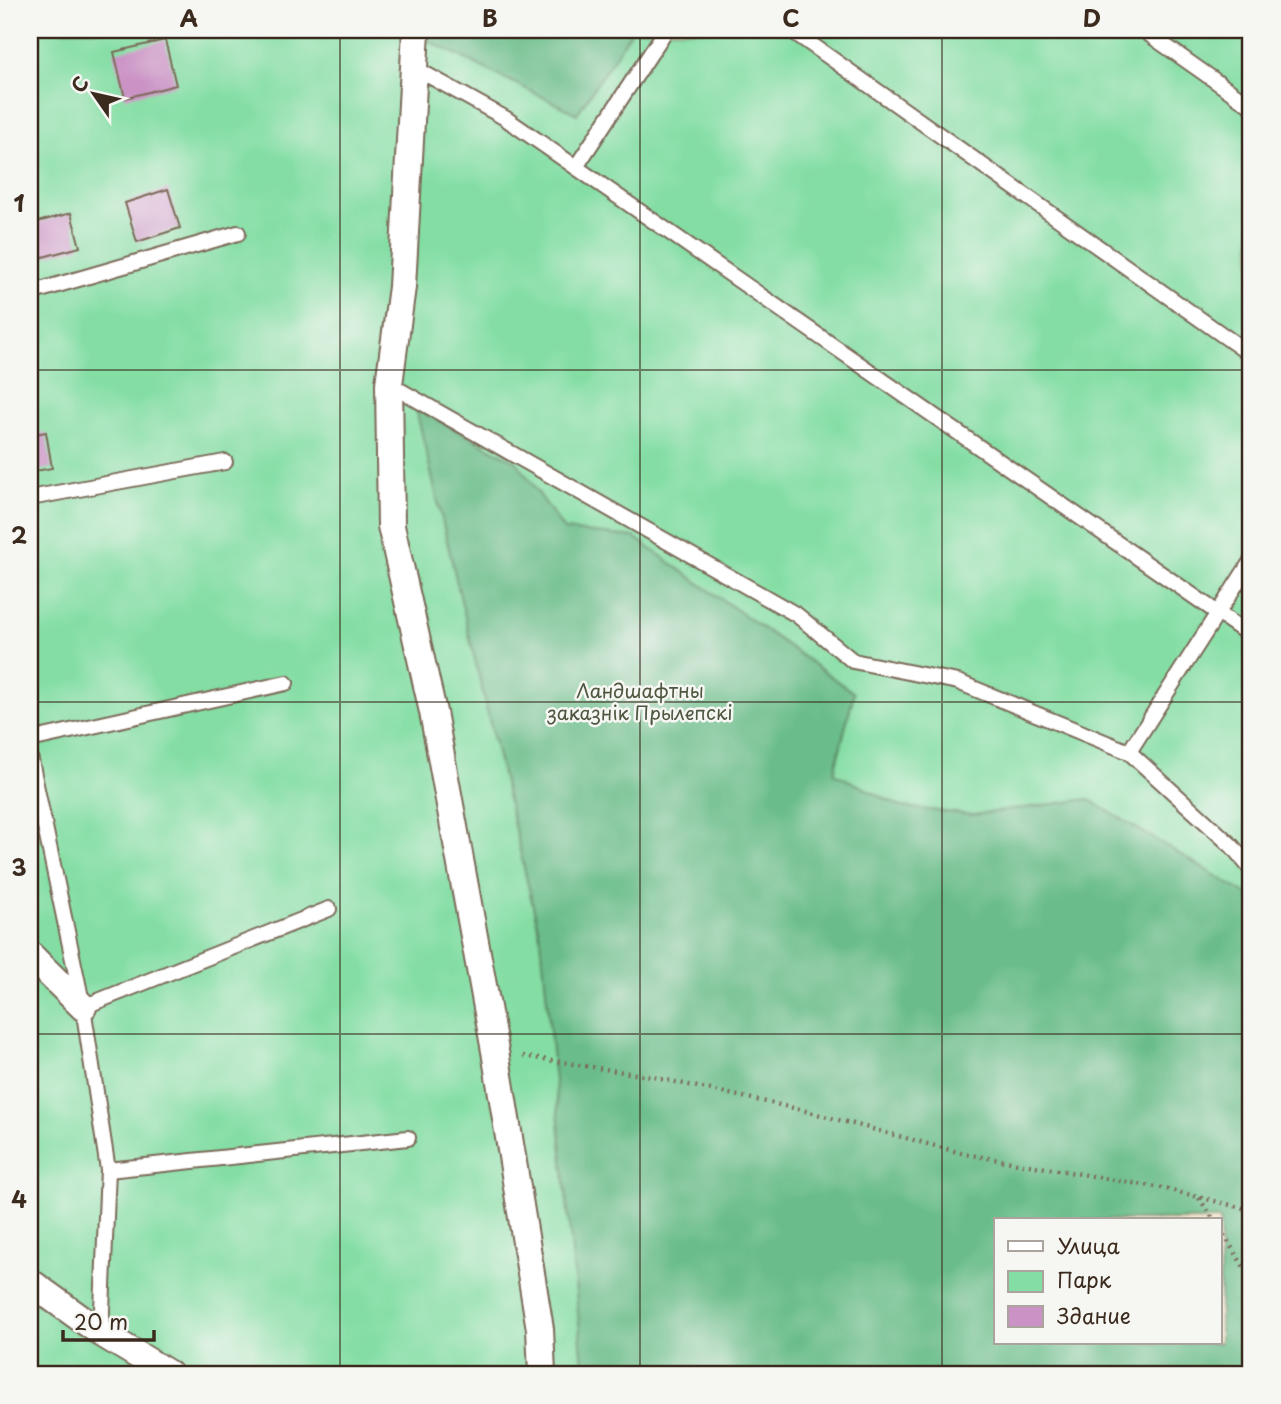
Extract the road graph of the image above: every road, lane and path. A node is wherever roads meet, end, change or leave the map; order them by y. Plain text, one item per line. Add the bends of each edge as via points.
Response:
1 (416, 30) edge
2 (666, 30) edge
3 (791, 30) edge
4 (1143, 30) edge
5 (413, 67) junction
6 (1251, 106) edge
7 (576, 167) junction
8 (238, 233) dead end
9 (30, 293) edge
10 (1251, 355) edge
11 (389, 384) junction
12 (225, 462) dead end
13 (30, 498) edge
14 (1251, 561) edge
15 (1217, 612) junction
16 (1251, 636) edge
17 (286, 683) dead end
18 (30, 740) edge
19 (1129, 752) junction
20 (30, 756) edge
21 (1251, 869) edge
22 (329, 909) dead end
23 (30, 955) edge
24 (83, 1007) junction
25 (495, 1051) junction
26 (408, 1138) dead end
27 (108, 1170) junction
28 (1198, 1197) junction
29 (1251, 1210) edge
30 (1213, 1218) edge
31 (1222, 1232) edge
32 (1251, 1278) edge
33 (30, 1282) edge
34 (102, 1334) junction
35 (169, 1374) edge
36 (542, 1374) edge

1 - 5 street
2 - 7 lane
3 - 10 lane
4 - 6 lane
5 - 7 lane via 505,118
5 - 11 street via 402,287
7 - 15 lane
8 - 9 lane
11 - 19 lane via 797,615 853,661 958,682
11 - 25 street via 390,526 433,712
12 - 13 lane
14 - 15 lane
15 - 16 lane
15 - 19 lane
17 - 18 lane
19 - 21 lane via 1232,845
20 - 24 lane
22 - 24 lane
23 - 24 street
24 - 27 lane
25 - 28 path via 648,1076 798,1109 965,1154
25 - 36 street via 540,1329
26 - 27 lane
27 - 34 lane
28 - 29 path
28 - 30 path
31 - 32 path
33 - 34 street
34 - 35 street

